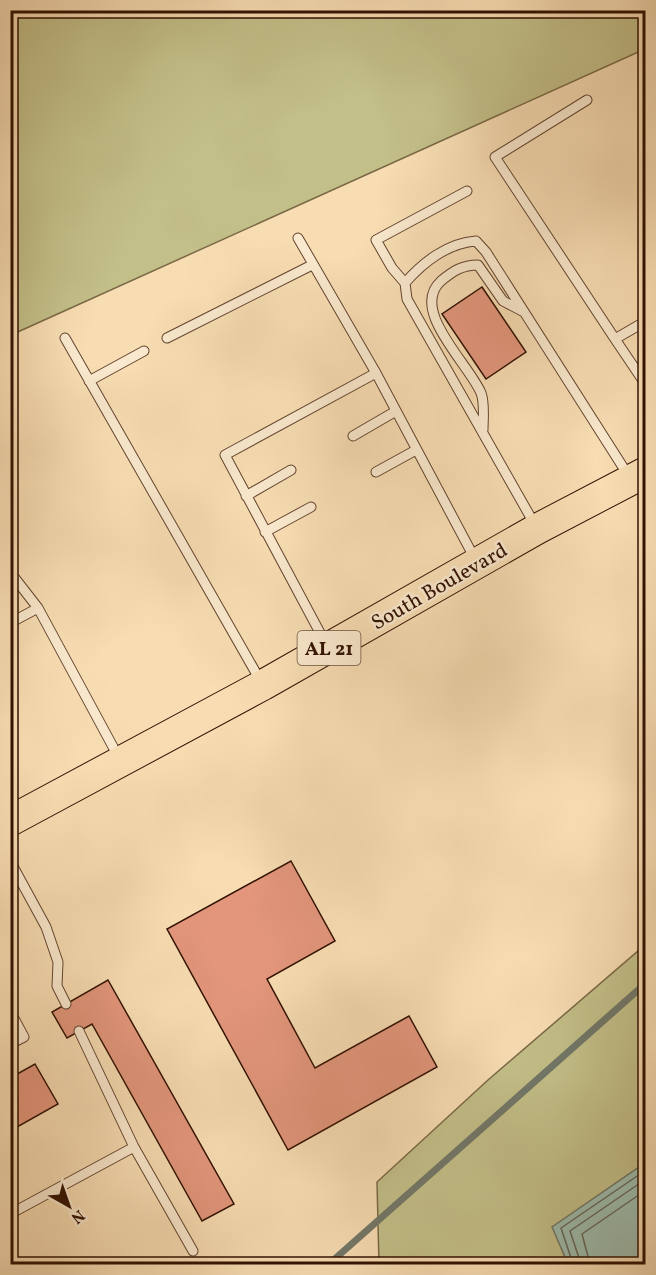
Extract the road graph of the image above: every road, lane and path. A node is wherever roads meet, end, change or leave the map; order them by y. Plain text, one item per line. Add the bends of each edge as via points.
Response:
1 (587, 100) dead end
2 (467, 191) dead end
3 (298, 238) dead end
4 (312, 265) junction
5 (405, 283) junction
6 (524, 312) junction
7 (645, 321) edge
8 (65, 338) dead end
9 (167, 338) dead end
10 (615, 339) junction
11 (144, 351) dead end
12 (376, 374) junction
13 (89, 381) junction
14 (645, 385) edge
15 (396, 411) junction
16 (483, 433) junction
17 (353, 436) dead end
18 (416, 450) junction
19 (291, 470) dead end
20 (376, 472) dead end
21 (638, 476) edge
22 (246, 496) junction
23 (311, 507) dead end
24 (537, 529) junction
25 (265, 532) junction
26 (478, 563) junction
27 (10, 572) edge
28 (38, 608) junction
29 (10, 623) edge
30 (329, 648) junction
31 (263, 685) junction
32 (120, 760) junction
33 (10, 821) edge
34 (10, 861) edge
35 (66, 1004) dead end
36 (10, 1011) edge
37 (79, 1032) dead end
38 (10, 1044) edge
39 (134, 1147) junction
40 (10, 1214) edge
41 (193, 1251) dead end

1 - 10 lane via 495,157
2 - 5 lane via 376,240
3 - 4 lane
4 - 9 lane
4 - 12 lane
5 - 6 lane via 418,267 444,251 463,242 476,242
5 - 16 lane via 407,299
6 - 16 lane via 503,302 478,265 454,270 433,289 430,300 435,318 482,395
6 - 21 lane
7 - 10 lane
8 - 13 lane
10 - 14 lane
11 - 13 lane
12 - 15 lane
12 - 22 lane via 225,455
13 - 31 lane
15 - 17 lane
15 - 18 lane
16 - 24 lane
18 - 20 lane
18 - 26 lane
19 - 22 lane
21 - 24 main road, South Boulevard / AL 21
22 - 25 lane
23 - 25 lane
24 - 26 main road, South Boulevard / AL 21
25 - 30 lane
26 - 30 main road, South Boulevard / AL 21
27 - 28 lane
28 - 29 lane
28 - 32 lane
30 - 31 main road, South Boulevard / AL 21
31 - 32 main road, South Boulevard / AL 21
32 - 33 main road, South Boulevard / AL 21
34 - 35 lane via 46,927 58,962 57,986
36 - 38 lane via 24,1037
37 - 39 lane
39 - 40 lane
39 - 41 lane

